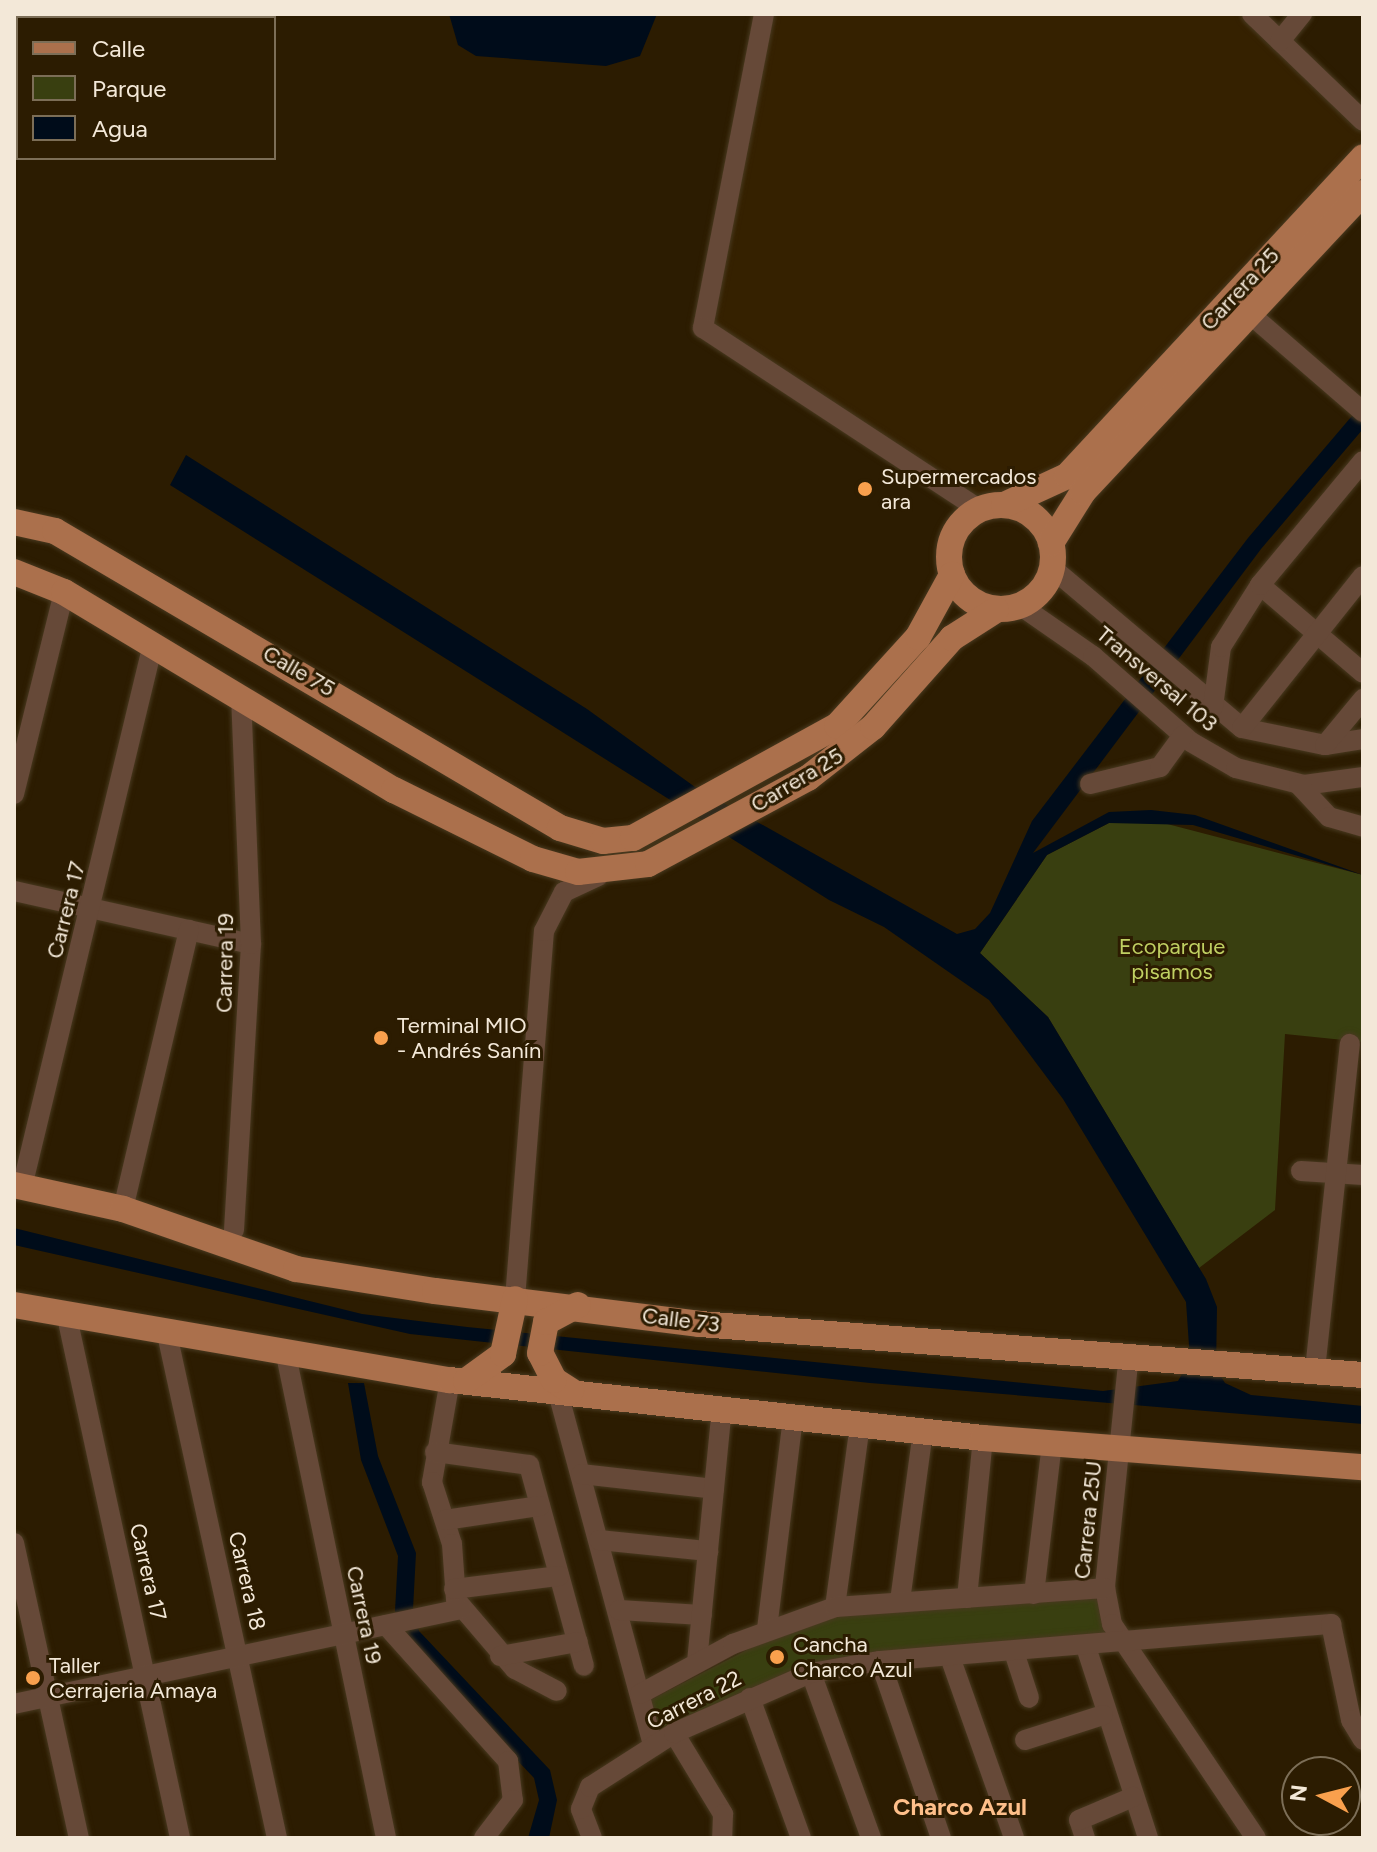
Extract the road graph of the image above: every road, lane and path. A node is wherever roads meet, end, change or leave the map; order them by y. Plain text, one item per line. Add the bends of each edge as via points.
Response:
1 (764, 14) edge
2 (1252, 14) edge
3 (1302, 14) edge
4 (1280, 41) junction
5 (1363, 121) edge
6 (1363, 157) edge
7 (1363, 193) edge
8 (1250, 314) junction
9 (1363, 412) edge
10 (1363, 461) edge
11 (992, 507) junction
12 (14, 522) edge
13 (1052, 556) junction
14 (14, 572) edge
15 (952, 575) junction
16 (1363, 576) edge
17 (1260, 585) junction
18 (64, 592) junction
19 (1008, 608) junction
20 (1317, 634) junction
21 (153, 644) junction
22 (1363, 673) edge
23 (241, 696) junction
24 (1363, 699) edge
25 (1213, 707) junction
26 (1242, 728) junction
27 (1183, 735) junction
28 (1363, 739) edge
29 (1325, 745) junction
30 (1363, 777) edge
31 (1090, 784) dead end
32 (1299, 785) junction
33 (14, 794) edge
34 (1363, 827) edge
35 (577, 836) joint
36 (615, 872) junction
37 (14, 891) edge
38 (92, 908) junction
39 (189, 930) junction
40 (251, 944) junction
41 (1350, 1044) dead end
42 (1301, 1171) dead end
43 (1337, 1173) junction
44 (1363, 1175) edge
45 (18, 1186) edge
46 (123, 1209) junction
47 (234, 1230) dead end
48 (14, 1305) edge
49 (567, 1309) junction
50 (514, 1310) junction
51 (67, 1317) junction
52 (167, 1334) junction
53 (286, 1355) junction
54 (1128, 1364) junction
55 (1315, 1370) junction
56 (1363, 1375) edge
57 (468, 1377) junction
58 (561, 1387) junction
59 (722, 1407) junction
60 (793, 1417) junction
61 (860, 1424) junction
62 (923, 1431) junction
63 (983, 1438) junction
64 (1120, 1442) junction
65 (1052, 1443) junction
66 (435, 1452) junction
67 (1363, 1467) edge
68 (581, 1474) junction
69 (714, 1489) junction
70 (540, 1506) junction
71 (445, 1520) junction
72 (599, 1540) junction
73 (14, 1543) edge
74 (708, 1551) junction
75 (559, 1576) junction
76 (1105, 1588) junction
77 (454, 1589) junction
78 (1034, 1594) junction
79 (967, 1598) junction
80 (900, 1601) junction
81 (835, 1607) junction
82 (461, 1609) junction
83 (619, 1610) junction
84 (702, 1615) junction
85 (390, 1624) junction
86 (767, 1629) junction
87 (343, 1633) junction
88 (578, 1642) junction
89 (1120, 1644) junction
90 (1086, 1647) junction
91 (1014, 1652) junction
92 (239, 1656) junction
93 (500, 1656) junction
94 (950, 1657) junction
95 (880, 1661) junction
96 (697, 1662) junction
97 (584, 1666) dead end
98 (811, 1673) junction
99 (146, 1676) junction
100 (557, 1691) dead end
101 (640, 1694) junction
102 (48, 1697) junction
103 (750, 1698) junction
104 (1029, 1698) dead end
105 (14, 1704) edge
106 (1103, 1715) junction
107 (674, 1733) junction
108 (1025, 1740) dead end
109 (1363, 1740) edge
110 (653, 1746) junction
111 (1133, 1797) junction
112 (1082, 1829) edge
113 (79, 1838) edge
114 (180, 1838) edge
115 (277, 1838) edge
116 (386, 1838) edge
117 (484, 1838) edge
118 (592, 1838) edge
119 (722, 1838) edge
120 (801, 1838) edge
121 (871, 1838) edge
122 (941, 1838) edge
123 (1014, 1838) edge
124 (1148, 1838) edge
125 (1256, 1838) edge

1 - 11 street via 703,328
2 - 4 street
3 - 4 street
4 - 5 street
6 - 11 main road, Carrera 25 via 1067,476
7 - 8 main road, Carrera 25
8 - 9 street
8 - 13 main road, Carrera 25 via 1083,492
10 - 17 street
11 - 13 main road via 1034,516
11 - 15 main road, Carrera 25 via 954,536
12 - 35 main road, Calle 75 via 55,531
13 - 19 main road, Carrera 25 via 1041,591
13 - 25 street, Transversal 103 via 1115,628
14 - 18 main road
15 - 19 main road via 969,599
15 - 35 main road, Carrera 25 via 926,626 837,726 633,838
16 - 20 street
17 - 20 street
17 - 25 street via 1221,647
18 - 21 main road
18 - 33 street
19 - 27 street, Transversal 103 via 1093,656
19 - 36 main road, Carrera 25 via 952,638 873,727 808,778 648,864
20 - 22 street
20 - 26 street
21 - 23 main road
21 - 38 street, Carrera 17
23 - 36 main road, Carrera 25 via 394,790 557,867
23 - 40 street, Carrera 19
24 - 29 street
25 - 26 street, Transversal 103
26 - 29 street, Transversal 103
27 - 31 street via 1160,767
27 - 32 street, Transversal 103 via 1236,768
28 - 29 street, Transversal 103
30 - 32 street, Transversal 103
32 - 34 street via 1329,817
36 - 50 street via 564,892 544,931
37 - 38 street
38 - 39 street
38 - 45 street, Carrera 17
39 - 40 street
39 - 46 street
40 - 47 street, Carrera 19
41 - 43 street
42 - 43 street
43 - 44 street
43 - 55 street
45 - 46 main road, Calle 73
46 - 50 main road, Calle 73 via 296,1269
48 - 51 main road
49 - 50 main road, Calle 73
49 - 54 main road, Calle 73
49 - 58 main road via 546,1322 540,1353
50 - 57 main road via 503,1354
51 - 52 main road
51 - 99 street, Carrera 17
52 - 53 main road
52 - 92 street, Carrera 18
53 - 57 main road
53 - 87 street, Carrera 19
54 - 55 main road, Calle 73 via 1171,1358
54 - 64 street, Carrera 25U
55 - 56 main road, Calle 73
57 - 58 main road
57 - 66 street
58 - 59 main road
58 - 68 street
59 - 60 main road
59 - 69 street
60 - 61 main road
60 - 86 street
61 - 62 main road
61 - 81 street
62 - 63 main road
62 - 80 street
63 - 65 main road
63 - 79 street
64 - 65 main road
64 - 67 main road
64 - 76 street, Carrera 25U
65 - 78 street
66 - 70 street via 529,1465
66 - 71 street via 432,1482
68 - 69 street
68 - 72 street
69 - 74 street
70 - 71 street
70 - 75 street
71 - 77 street
72 - 74 street
72 - 83 street
73 - 102 street
74 - 84 street
75 - 77 street
75 - 88 street
76 - 78 street, Carrera 22
76 - 89 street, Carrera 25U
77 - 82 street
78 - 79 street, Carrera 22
79 - 80 street, Carrera 22
80 - 81 street, Carrera 22
81 - 86 street, Carrera 22
82 - 85 street
82 - 93 street
83 - 84 street
83 - 101 street
84 - 96 street
85 - 87 street
85 - 117 street via 508,1761 514,1782 505,1817
86 - 96 street, Carrera 22
87 - 92 street
87 - 116 street, Carrera 19
88 - 93 street
88 - 97 street
89 - 90 street, Carrera 22
89 - 109 street, Carrera 22 via 1258,1625 1331,1624 1351,1720
89 - 125 street, Carrera 25U
90 - 91 street, Carrera 22
90 - 106 street
91 - 94 street, Carrera 22
91 - 104 street
92 - 99 street
92 - 115 street, Carrera 18
93 - 100 street
94 - 95 street, Carrera 22
94 - 123 street
95 - 98 street, Carrera 22
95 - 122 street
96 - 101 street, Carrera 22
98 - 103 street, Carrera 22
98 - 121 street
99 - 102 street
99 - 114 street, Carrera 17
101 - 110 street
102 - 105 street
102 - 113 street
103 - 107 street, Carrera 22
103 - 120 street
106 - 108 street
106 - 111 street
107 - 110 street, Carrera 22
107 - 119 street via 723,1814
110 - 118 street, Carrera 22 via 584,1794 581,1809
111 - 112 street
111 - 124 street

